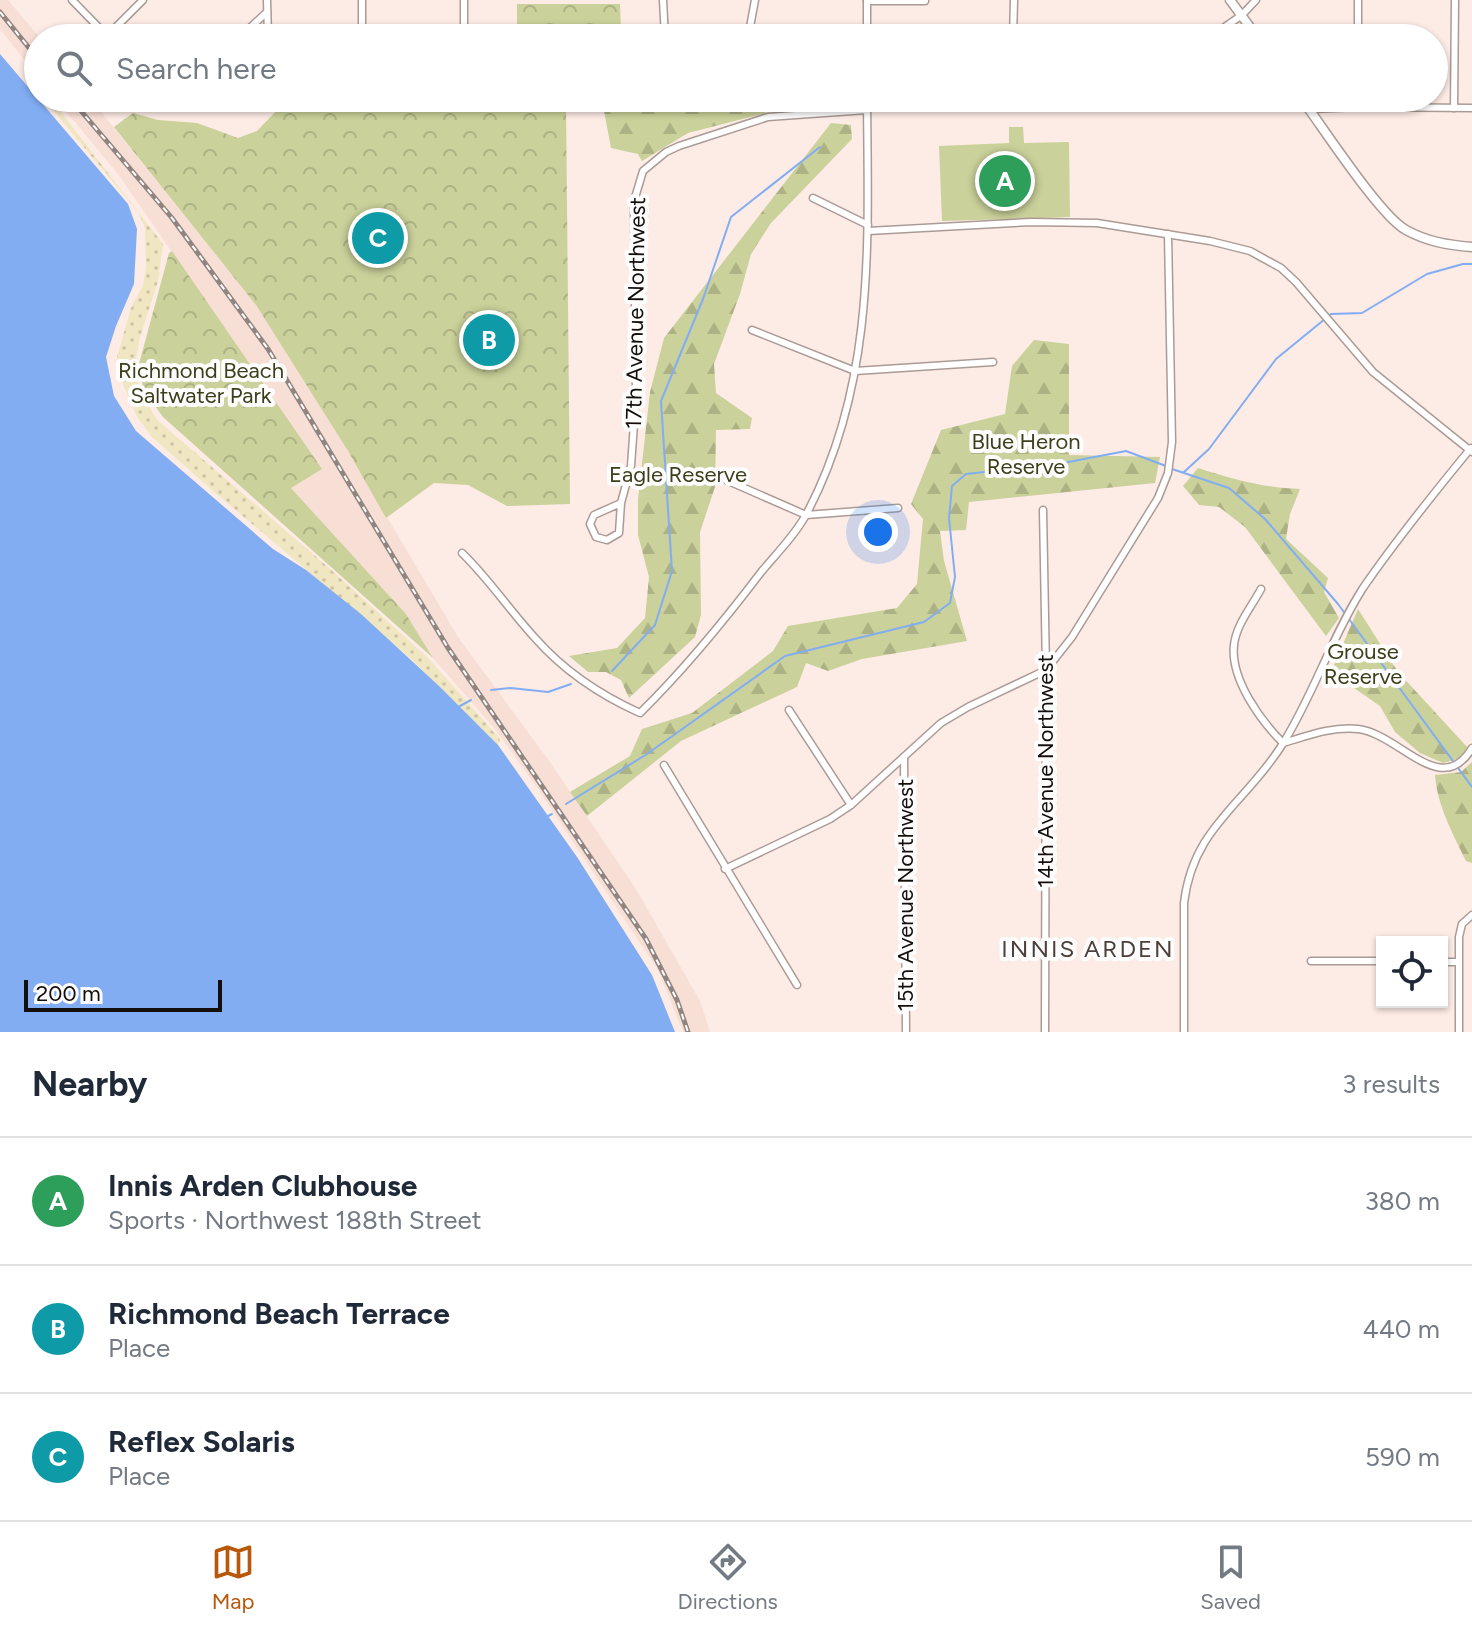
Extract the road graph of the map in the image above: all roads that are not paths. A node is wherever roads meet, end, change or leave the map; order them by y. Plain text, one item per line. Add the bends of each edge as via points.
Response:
1 (72, 0) edge
2 (143, 0) edge
3 (267, 0) edge
4 (362, 0) edge
5 (464, 0) edge
6 (663, 0) edge
7 (755, 0) edge
8 (1014, 0) edge
9 (1230, 0) edge
10 (1256, 0) edge
11 (1358, 0) edge
12 (1455, 0) edge
13 (867, 1) edge
14 (925, 1) edge
15 (267, 12) junction
16 (1242, 15) junction
17 (95, 24) edge
18 (120, 24) edge
19 (254, 24) edge
20 (267, 24) edge
21 (362, 24) edge
22 (464, 24) edge
23 (664, 24) edge
24 (751, 24) edge
25 (867, 24) edge
26 (1013, 24) edge
27 (1229, 24) edge
28 (1248, 24) edge
29 (1358, 24) edge
30 (1448, 108) edge
31 (1454, 108) junction
32 (1472, 108) edge
33 (828, 112) edge
34 (867, 112) edge
35 (1312, 112) edge
36 (813, 198) dead end
37 (868, 228) junction
38 (1168, 234) junction
39 (1472, 247) edge
40 (752, 330) dead end
41 (993, 362) dead end
42 (855, 371) junction
43 (1471, 450) edge
44 (726, 480) dead end
45 (621, 503) junction
46 (898, 508) dead end
47 (1043, 510) dead end
48 (806, 515) junction
49 (462, 553) dead end
50 (1261, 589) dead end
51 (1046, 670) junction
52 (789, 710) dead end
53 (1283, 743) junction
54 (1472, 748) edge
55 (904, 757) junction
56 (664, 765) dead end
57 (851, 805) junction
58 (725, 869) junction
59 (1470, 916) edge
60 (1311, 961) dead end
61 (1376, 961) edge
62 (1448, 962) edge
63 (1458, 962) junction
64 (797, 985) dead end
65 (906, 1032) edge
66 (1045, 1032) edge
67 (1184, 1032) edge
68 (1459, 1032) edge

1 - 17 street
2 - 18 street
3 - 15 street
4 - 21 street
5 - 22 street
6 - 23 street
7 - 24 street
8 - 26 street
9 - 16 main road
10 - 16 street
11 - 29 street
12 - 31 street
13 - 14 street
13 - 25 street
15 - 19 street
15 - 20 street
16 - 27 street
16 - 28 main road
30 - 31 street
31 - 32 street
33 - 45 street, 17th Avenue Northwest via 746,123 666,152 643,171 634,201 636,395 631,466
34 - 37 street
35 - 39 main road via 1403,229 1441,245
36 - 37 street
37 - 38 street via 1074,222
37 - 42 street via 866,303
38 - 43 street via 1250,251 1281,268 1373,372
38 - 51 street via 1168,473 1072,637
40 - 42 street
41 - 42 street
42 - 48 street via 835,446
43 - 53 street via 1363,589
44 - 48 street
45 - 45 street, 17th Avenue Northwest via 594,515 590,524 596,537 607,540 619,533
46 - 48 street
47 - 51 street, 14th Avenue Northwest
48 - 49 street via 704,646 640,713 604,696 562,665
50 - 53 street via 1240,627 1235,660 1252,700
51 - 55 street via 941,723
51 - 66 street, 14th Avenue Northwest
52 - 57 street
53 - 54 street via 1358,729 1392,741 1432,768 1444,769 1464,760
53 - 67 street via 1207,836 1192,865 1184,903
55 - 57 street
55 - 65 street, 15th Avenue Northwest
56 - 58 street
57 - 58 street
58 - 64 street
59 - 63 street via 1462,924
60 - 61 street
62 - 63 street
63 - 68 street

